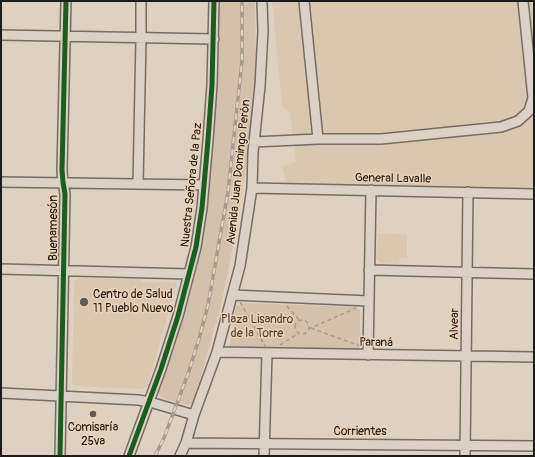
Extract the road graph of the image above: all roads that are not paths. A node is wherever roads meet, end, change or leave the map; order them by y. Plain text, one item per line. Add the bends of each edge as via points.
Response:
1 (66, 1) edge
2 (141, 1) edge
3 (214, 1) edge
4 (262, 1) edge
5 (304, 1) edge
6 (523, 1) edge
7 (1, 35) edge
8 (66, 36) junction
9 (142, 38) junction
10 (214, 39) junction
11 (318, 139) junction
12 (254, 142) junction
13 (1, 182) edge
14 (63, 182) junction
15 (138, 184) junction
16 (204, 185) junction
17 (252, 188) junction
18 (371, 190) junction
19 (468, 192) junction
20 (534, 194) edge
21 (1, 269) edge
22 (369, 270) junction
23 (64, 271) junction
24 (467, 273) junction
25 (189, 274) junction
26 (534, 274) edge
27 (236, 295) junction
28 (369, 300) junction
29 (266, 349) junction
30 (217, 352) junction
31 (368, 352) junction
32 (466, 356) junction
33 (534, 357) edge
34 (1, 393) edge
35 (61, 396) junction
36 (150, 402) junction
37 (194, 415) junction
38 (186, 443) junction
39 (264, 444) junction
40 (465, 445) junction
41 (534, 446) edge
42 (60, 456) edge
43 (129, 456) edge
44 (180, 456) edge
45 (264, 456) edge
46 (465, 456) edge

1 - 8 street, Buenamesón
2 - 9 street
3 - 10 street, Nuestra Señora de la Paz
4 - 12 street, Avenida Juan Domingo Perón via 260,86
5 - 11 street
6 - 11 street via 533,98 529,111 518,121 501,127 381,139
7 - 8 street
8 - 9 street
8 - 14 street, Buenamesón
9 - 10 street
9 - 15 street
10 - 16 street, Nuestra Señora de la Paz
11 - 12 street
12 - 17 street, Avenida Juan Domingo Perón
13 - 14 street
14 - 15 street
14 - 23 street, Buenamesón
15 - 16 street
16 - 25 street, Nuestra Señora de la Paz via 196,247
17 - 18 street, General Lavalle
17 - 27 street, Avenida Juan Domingo Perón
18 - 19 street, General Lavalle
18 - 22 street
19 - 20 street, General Lavalle
19 - 24 street, Alvear
21 - 23 street
22 - 24 street
22 - 28 street
23 - 25 street
23 - 35 street, Buenamesón
24 - 26 street
24 - 32 street, Alvear
25 - 36 street, Nuestra Señora de la Paz
27 - 28 street
27 - 30 street, Avenida Juan Domingo Perón
28 - 31 street
29 - 30 street, Paraná
29 - 31 street, Paraná
29 - 39 street
30 - 37 street, Avenida Juan Domingo Perón
31 - 32 street, Paraná
32 - 33 street, Paraná
32 - 40 street, Alvear
34 - 35 street
35 - 36 street
35 - 42 street, Buenamesón
36 - 37 street
36 - 43 street, Nuestra Señora de la Paz
37 - 38 street, Avenida Juan Domingo Perón
38 - 39 street, Corrientes
38 - 44 street, Avenida Juan Domingo Perón
39 - 40 street, Corrientes
39 - 45 street
40 - 41 street, Corrientes
40 - 46 street, Alvear

